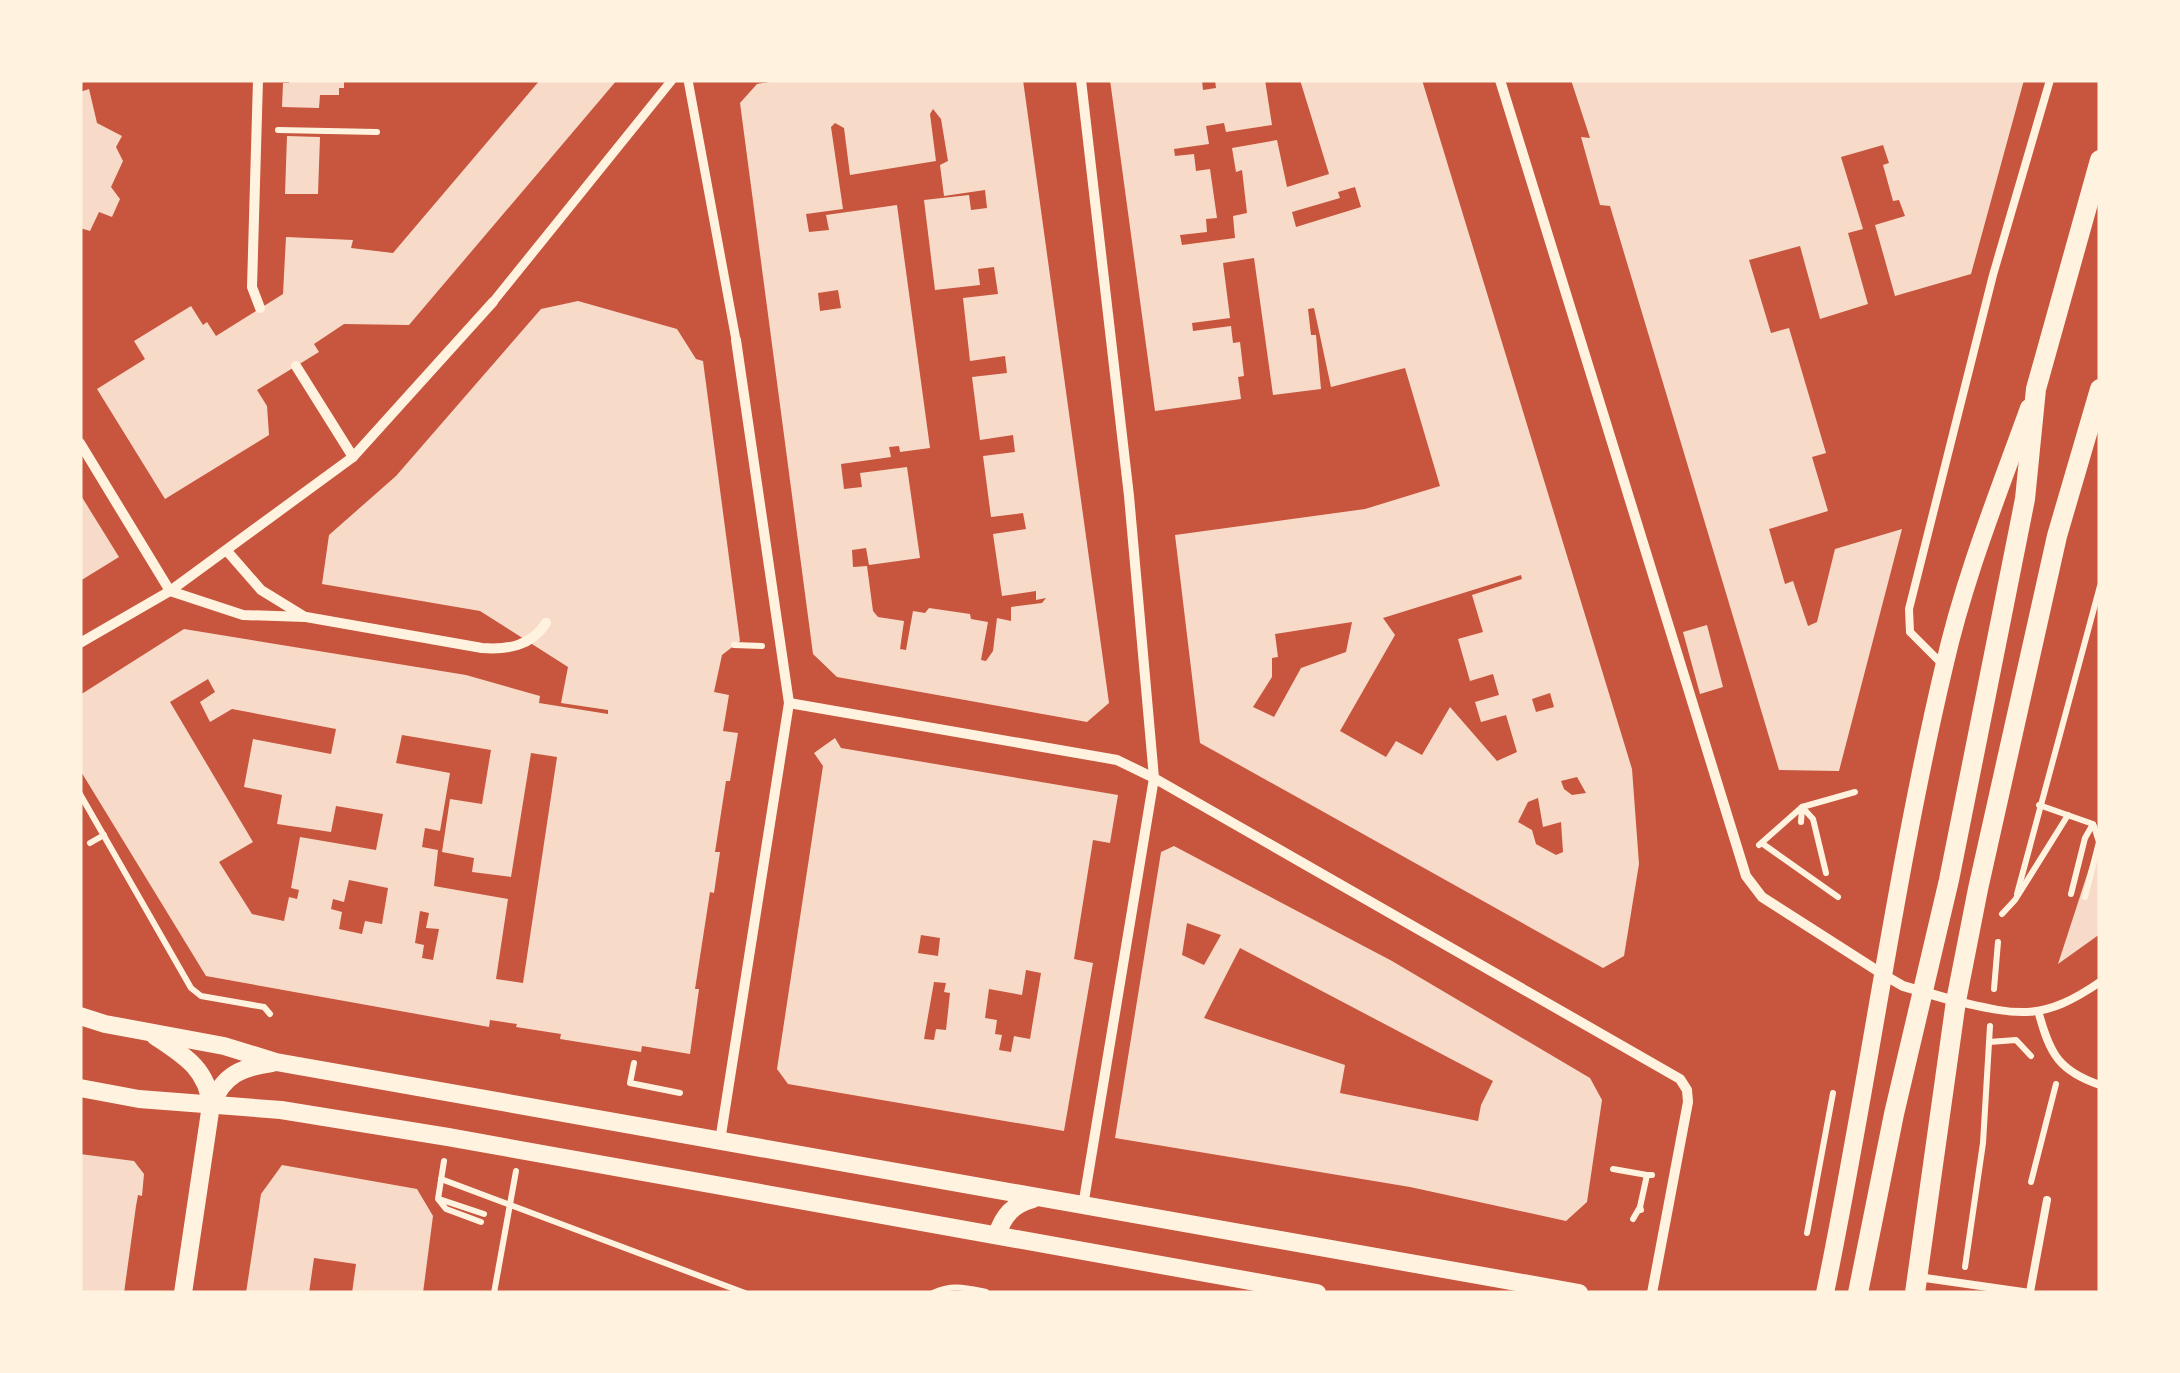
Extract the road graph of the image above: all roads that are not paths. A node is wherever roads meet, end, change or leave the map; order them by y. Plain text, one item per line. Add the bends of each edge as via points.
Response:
1 (258, 80) edge
2 (672, 80) edge
3 (688, 80) edge
4 (1081, 80) edge
5 (1500, 80) edge
6 (2050, 80) edge
7 (2100, 160) edge
8 (493, 302) joint
9 (260, 308) dead end
10 (736, 340) joint
11 (296, 366) dead end
12 (2036, 389) junction
13 (2100, 389) edge
14 (80, 443) edge
15 (354, 457) junction
16 (227, 550) junction
17 (170, 592) junction
18 (306, 617) junction
19 (546, 624) dead end
20 (80, 644) edge
21 (1944, 666) junction
22 (789, 703) junction
23 (1154, 778) junction
24 (1884, 976) junction
25 (2100, 982) edge
26 (1923, 992) junction
27 (1956, 1001) junction
28 (2038, 1014) junction
29 (82, 1018) edge
30 (150, 1033) junction
31 (276, 1062) junction
32 (2100, 1085) edge
33 (80, 1088) edge
34 (211, 1105) junction
35 (720, 1142) junction
36 (1038, 1198) junction
37 (2047, 1200) dead end
38 (1083, 1206) junction
39 (997, 1235) junction
40 (1916, 1285) edge
41 (2030, 1292) edge
42 (183, 1293) edge
43 (1317, 1293) edge
44 (1579, 1293) edge
45 (1652, 1293) edge
46 (1825, 1293) edge
47 (1858, 1293) edge

1 - 9 street via 252,287
2 - 8 street
3 - 10 street
4 - 23 street
5 - 24 street via 1746,876 1762,897
6 - 21 lane via 1909,608 1910,632
7 - 12 main road
8 - 15 street
10 - 22 street
11 - 15 street
12 - 21 street via 1975,554
12 - 26 main road via 2025,499
13 - 27 main road via 2056,536
14 - 17 street
15 - 16 street
16 - 17 street
16 - 18 street via 261,590
17 - 18 street via 243,616
17 - 20 street
18 - 19 street via 496,649 530,640
21 - 24 street
22 - 23 street via 1117,760
22 - 35 street
23 - 38 street
23 - 45 street via 1680,1080 1688,1102
24 - 26 street
24 - 46 street
25 - 28 lane
26 - 27 street
26 - 47 main road
27 - 28 lane
27 - 40 main road
28 - 32 lane via 2062,1066
29 - 30 street
30 - 31 street
30 - 34 street via 196,1064
31 - 34 street via 232,1074
31 - 35 street
33 - 34 street
34 - 39 street via 448,1137
34 - 42 street
35 - 36 street
36 - 38 street
36 - 39 street via 1007,1214
37 - 41 lane
38 - 44 street
39 - 43 street
40 - 41 lane

